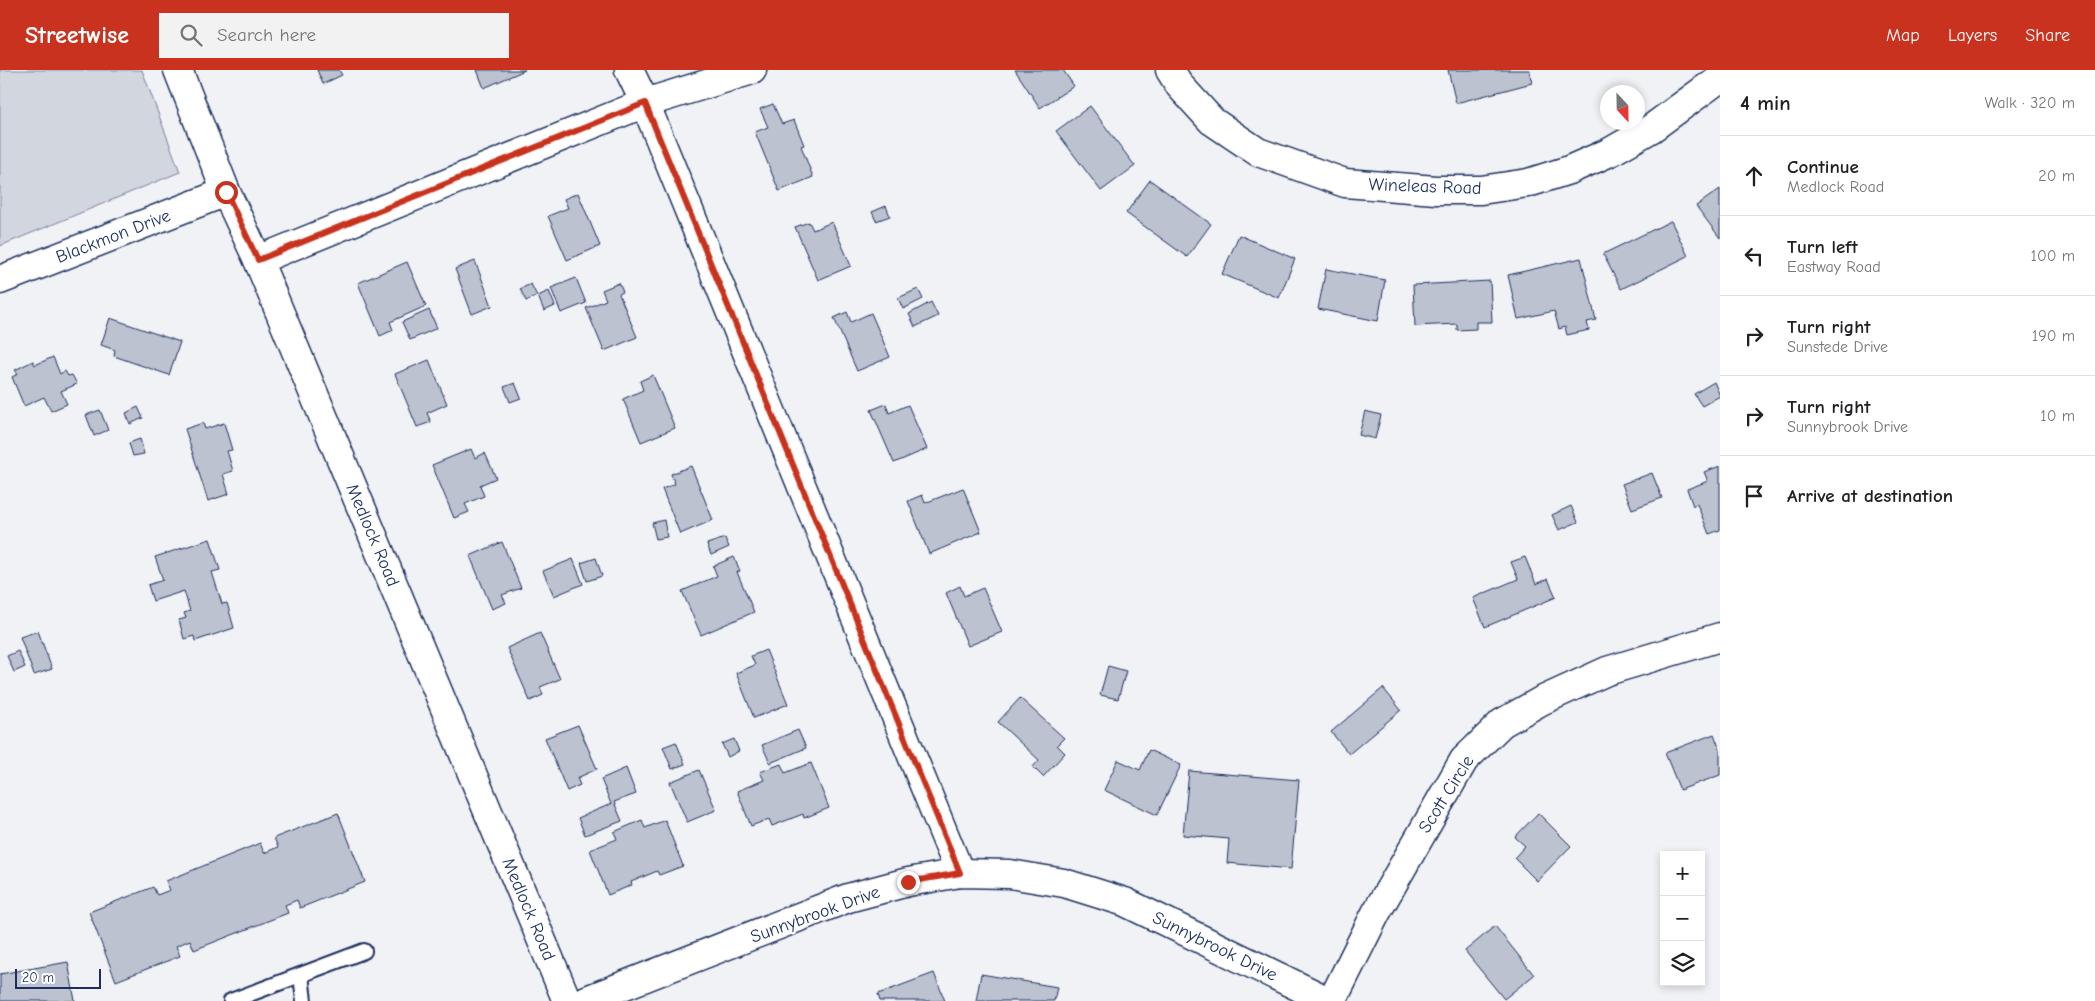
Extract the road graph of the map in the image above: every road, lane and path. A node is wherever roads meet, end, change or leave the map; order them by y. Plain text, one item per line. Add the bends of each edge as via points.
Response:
1 (178, 70) edge
2 (629, 70) edge
3 (752, 70) edge
4 (1170, 70) edge
5 (1720, 78) edge
6 (645, 103) junction
7 (226, 192) junction
8 (258, 260) junction
9 (0, 280) edge
10 (1720, 637) edge
11 (960, 873) junction
12 (364, 951) dead end
13 (301, 975) junction
14 (232, 1001) edge
15 (304, 1001) edge
16 (567, 1001) edge
17 (584, 1001) edge
18 (1328, 1001) edge
19 (1332, 1001) edge

1 - 7 street, Medlock Road
2 - 6 street
3 - 6 street
4 - 5 street, Wineleas Road via 1212,121 1258,152 1345,183 1436,190 1481,190 1519,184 1569,170 1652,128
6 - 8 street
6 - 11 street
7 - 8 street, Medlock Road
7 - 9 street, Blackmon Drive
8 - 16 street, Medlock Road
10 - 19 street, Scott Circle via 1607,671 1519,712 1483,740 1464,760 1376,913
11 - 17 street, Sunnybrook Drive via 908,882 848,898
11 - 18 street, Sunnybrook Drive via 1010,874 1064,883 1125,902
12 - 13 lane
13 - 14 lane
13 - 15 lane

